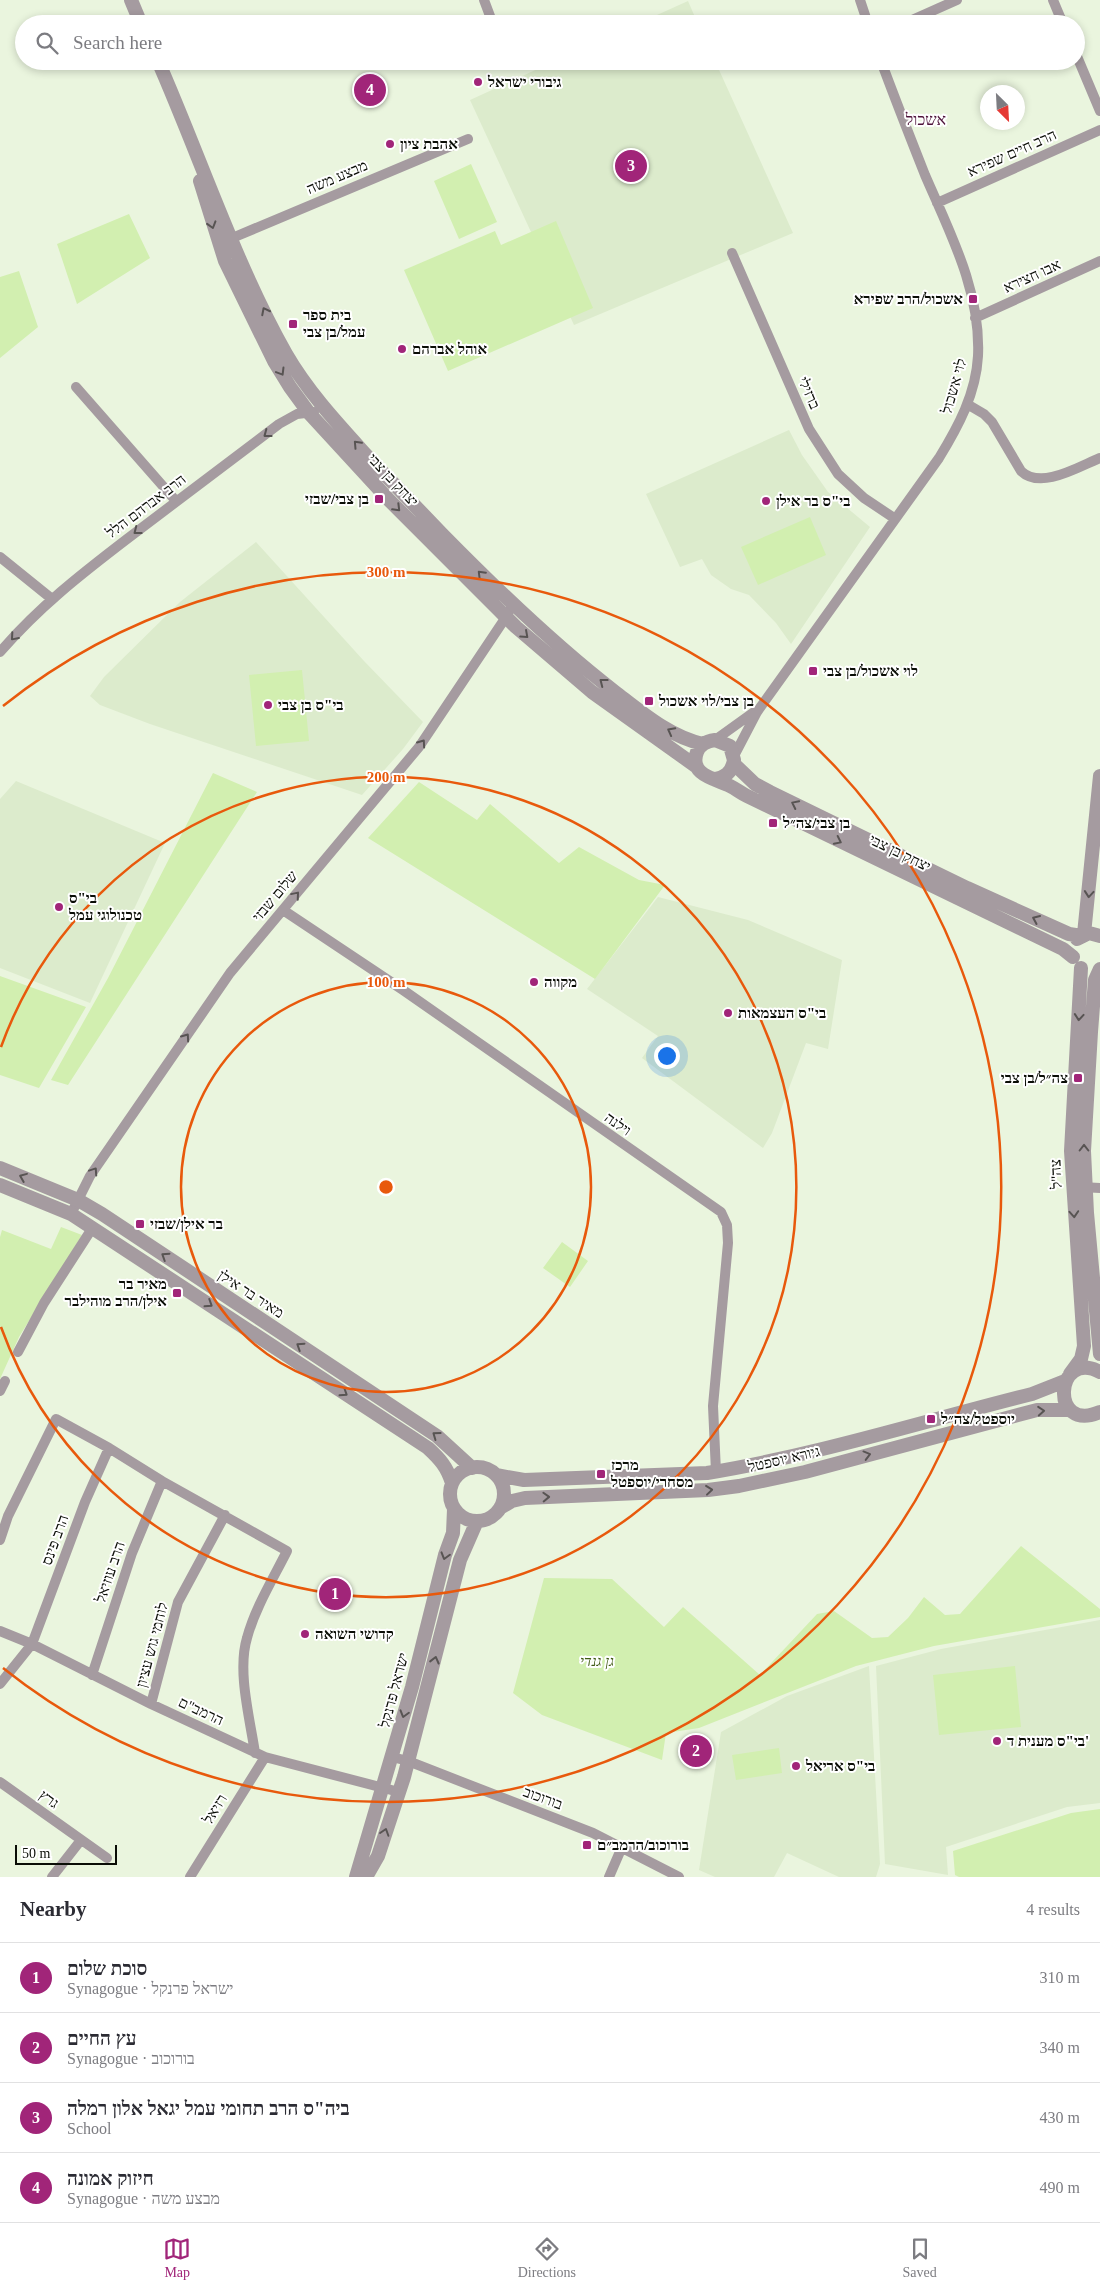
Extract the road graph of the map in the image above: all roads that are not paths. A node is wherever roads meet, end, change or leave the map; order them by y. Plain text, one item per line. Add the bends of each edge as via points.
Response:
1 (131, 0) edge
2 (484, 0) edge
3 (860, 0) edge
4 (957, 0) edge
5 (1053, 0) edge
6 (137, 15) edge
7 (490, 15) edge
8 (865, 15) edge
9 (923, 15) edge
10 (1059, 15) edge
11 (162, 70) edge
12 (885, 70) edge
13 (1083, 70) edge
14 (1100, 111) edge
15 (1100, 130) edge
16 (468, 139) dead end
17 (937, 203) junction
18 (224, 241) junction
19 (732, 253) dead end
20 (1100, 261) edge
21 (976, 318) junction
22 (76, 387) dead end
23 (968, 404) junction
24 (327, 412) junction
25 (310, 413) junction
26 (1100, 458) edge
27 (176, 502) junction
28 (894, 518) junction
29 (0, 557) edge
30 (52, 599) junction
31 (513, 604) junction
32 (506, 617) junction
33 (0, 652) edge
34 (762, 705) junction
35 (709, 742) junction
36 (734, 760) junction
37 (697, 767) junction
38 (1100, 776) edge
39 (713, 779) junction
40 (283, 910) junction
41 (1100, 923) edge
42 (1083, 935) junction
43 (1100, 935) edge
44 (1077, 962) junction
45 (1100, 968) edge
46 (0, 1168) edge
47 (0, 1185) edge
48 (1079, 1188) junction
49 (1100, 1188) edge
50 (78, 1200) junction
51 (71, 1214) junction
52 (93, 1227) junction
53 (18, 1352) dead end
54 (1100, 1354) edge
55 (1100, 1372) edge
56 (1068, 1378) junction
57 (5, 1380) dead end
58 (0, 1391) edge
59 (1070, 1410) junction
60 (1100, 1412) edge
61 (1084, 1416) junction
62 (1100, 1419) edge
63 (108, 1448) junction
64 (472, 1468) junction
65 (716, 1472) junction
66 (496, 1475) junction
67 (162, 1481) junction
68 (452, 1483) junction
69 (500, 1508) junction
70 (454, 1509) junction
71 (225, 1515) junction
72 (477, 1521) junction
73 (0, 1540) edge
74 (0, 1631) edge
75 (32, 1644) junction
76 (92, 1675) junction
77 (0, 1684) edge
78 (151, 1704) junction
79 (260, 1755) junction
80 (392, 1757) junction
81 (408, 1761) junction
82 (0, 1782) edge
83 (383, 1788) junction
84 (399, 1792) junction
85 (81, 1840) junction
86 (622, 1847) junction
87 (107, 1858) dead end
88 (52, 1877) edge
89 (190, 1877) edge
90 (356, 1877) edge
91 (366, 1877) edge
92 (609, 1877) edge
93 (679, 1877) edge

1 - 6 street
2 - 7 street
3 - 8 street
4 - 9 street
5 - 10 street
11 - 18 street, יצחק בן צבי via 187,127
12 - 17 street, לוי אשכול
13 - 14 street
15 - 17 street, הרב חיים שפירא
16 - 18 street, מבצע משה
17 - 21 street, לוי אשכול via 970,283
24 -> 18 street, יצחק בן צבי via 286,354
18 -> 25 street, יצחק בן צבי via 274,361
19 - 28 street, ברזילי via 809,429 838,474 864,498
20 - 21 street, אבו חצירא
21 - 23 street, לוי אשכול via 978,357
22 - 27 street
23 - 26 street via 992,422 1026,476 1046,479
23 - 28 street, לוי אשכול via 958,428 939,458
24 - 25 street, הרב אברהם הלל
31 -> 24 street, יצחק בן צבי via 399,490
25 -> 27 street, הרב אברהם הלל via 297,414 279,424
25 -> 32 street, יצחק בן צבי via 389,500
27 -> 30 street, הרב אברהם הלל
28 - 34 street, לוי אשכול
29 - 30 street
30 -> 33 street, הרב אברהם הלל
31 - 32 street, שלום שבזי
35 -> 31 street, יצחק בן צבי via 693,741 660,725 562,649
32 -> 37 street, יצחק בן צבי via 592,692
40 -> 32 street, שלום שבזי via 419,747
34 - 35 street, לוי אשכול via 746,720
34 - 36 street, לוי אשכול
35 - 36 street via 730,746
35 - 37 street via 696,754
36 - 39 street via 732,769 724,777
42 -> 36 street, יצחק בן צבי via 1069,934 967,888 770,792 755,784
37 - 39 street via 703,775
38 -> 42 street
39 -> 44 street, יצחק בן צבי via 1063,949
50 -> 40 street, שלום שבזי via 90,1176 230,973
40 - 65 street, וילנה via 721,1212 727,1225 728,1243 714,1406
41 - 43 street
42 - 43 street, יצחק בן צבי
42 - 44 street via 1074,945
44 - 45 street via 1091,971
44 -> 48 street, צה"ל via 1082,980 1071,1151
48 -> 45 street, צה"ל via 1095,980
50 -> 46 street, מאיר בר אילן
47 - 51 street, מאיר בר אילן
48 - 49 street
48 - 54 street, צה"ל
48 -> 56 street, צה"ל via 1084,1331 1080,1359
50 - 51 street, שלום שבזי
64 -> 50 street, מאיר בר אילן via 437,1436
51 - 52 street, מאיר בר אילן
52 - 53 street
52 -> 68 street, מאיר בר אילן via 428,1448 442,1461
55 - 56 street, גיורא יוספטל via 1085,1368
56 - 59 street via 1063,1395
56 - 65 street, גיורא יוספטל via 1032,1394 810,1452
57 - 58 street
59 - 61 street
69 -> 59 street, גיורא יוספטל via 525,1498 739,1486 805,1472 1037,1410
60 - 61 street
61 - 62 street
63 - 67 street
63 - 73 street via 56,1418 8,1516
63 - 75 street, הרב פינס via 84,1502
64 - 66 street via 480,1467
64 - 68 street
65 - 66 street, גיורא יוספטל via 524,1480
66 - 69 street via 503,1490
67 - 71 street
67 - 76 street, הרב עוזיאל via 132,1553
68 - 70 street
69 - 72 street via 486,1519
70 - 72 street via 460,1515
70 -> 80 street, ישראל פרנקל via 453,1533
71 - 78 street, לוחמי גוש עציון via 178,1602
71 - 79 street via 287,1551 246,1639 244,1673
81 -> 72 street via 460,1560
74 - 75 street, הרמב"ם
75 - 76 street, הרמב"ם
75 - 77 street, הרב פינס
76 - 78 street, הרמב"ם
78 - 79 street, הרמב"ם
79 - 83 street, הרמב"ם
79 - 89 street, רזיאל
80 - 81 street, בורוכוב
80 - 83 street, ישראל פרנקל
81 - 84 street
81 - 86 street, בורוכוב
82 - 85 street, גרץ
83 - 84 street, הרמב"ם
83 - 90 street, ישראל פרנקל
91 -> 84 street via 378,1856
85 - 87 street, גרץ
85 - 88 street
86 - 92 street
86 - 93 street, בורוכוב

